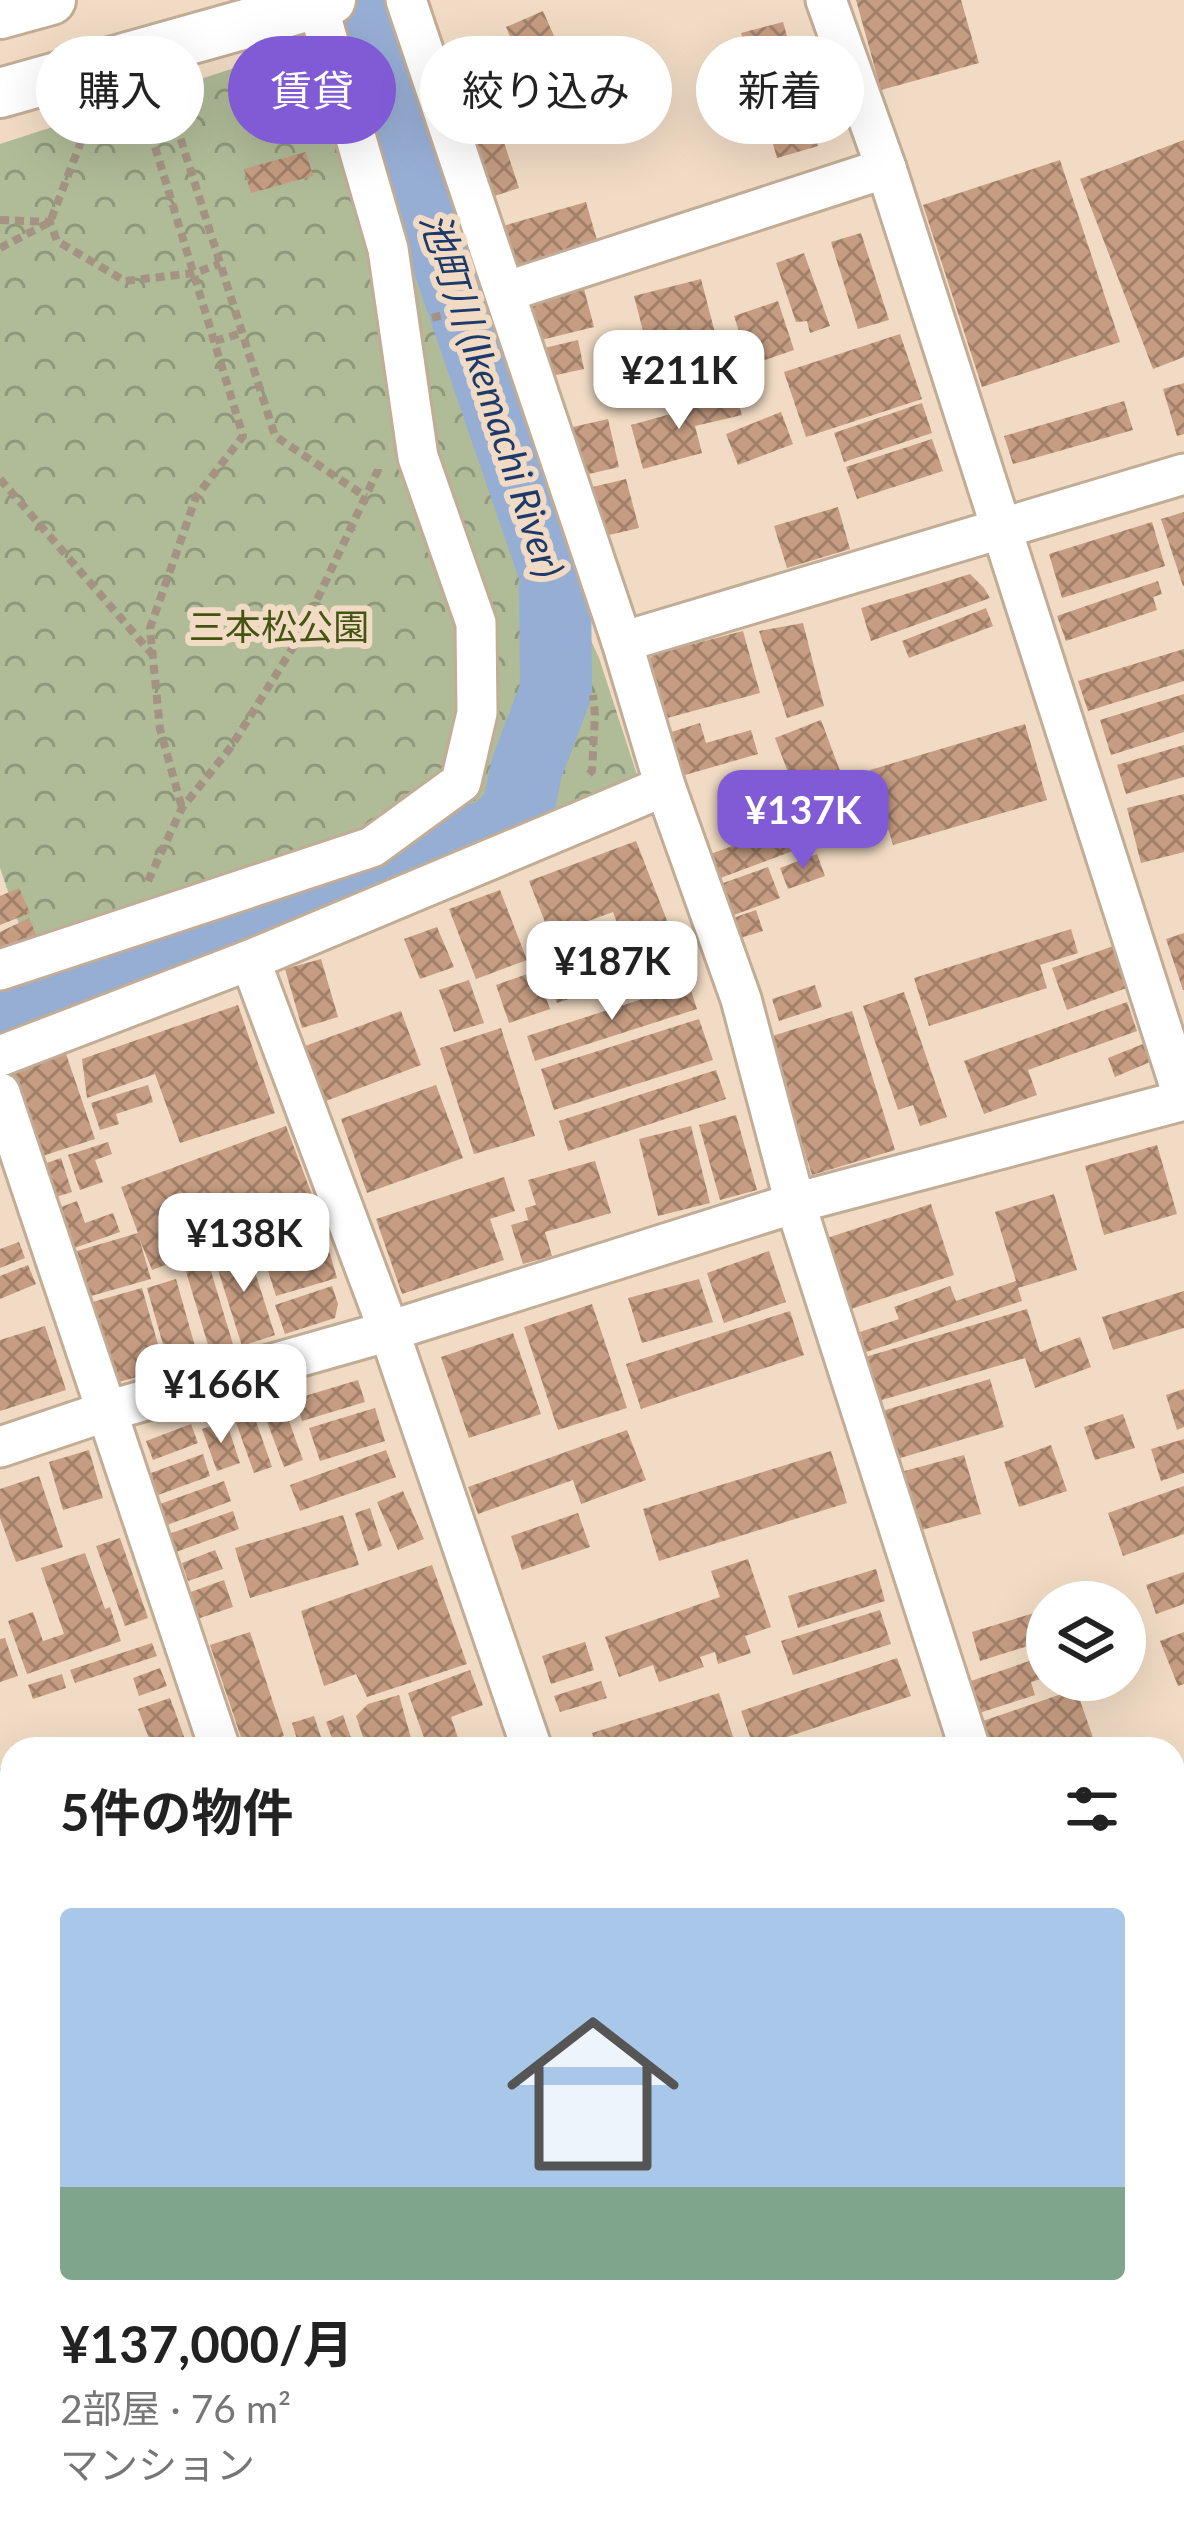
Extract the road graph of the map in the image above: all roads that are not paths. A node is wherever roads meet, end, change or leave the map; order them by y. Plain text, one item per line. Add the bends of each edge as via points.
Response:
1 (51, 0) edge
2 (406, 0) edge
3 (826, 0) edge
4 (321, 1) edge
5 (0, 14) edge
6 (0, 93) edge
7 (886, 168) junction
8 (497, 297) junction
9 (1184, 474) edge
10 (1001, 531) junction
11 (622, 642) junction
12 (665, 786) junction
13 (250, 960) junction
14 (0, 970) edge
15 (0, 1056) edge
16 (0, 1093) edge
17 (1184, 1099) edge
18 (795, 1204) junction
19 (389, 1330) junction
20 (107, 1411) junction
21 (0, 1447) edge
22 (216, 1737) edge
23 (528, 1737) edge
24 (966, 1737) edge

1 - 5 street
2 - 8 street
3 - 7 street
4 - 6 street
4 - 14 street via 388,250 418,457 476,623 477,713 461,782 373,847
7 - 8 street
7 - 10 street
8 - 11 street
9 - 10 street
10 - 11 street
10 - 17 street
11 - 12 street
12 - 13 street
12 - 18 street via 741,999
13 - 15 street
13 - 19 street
16 - 20 street
17 - 18 street
18 - 19 street
18 - 24 street
19 - 20 street
19 - 23 street
20 - 21 street
20 - 22 street

